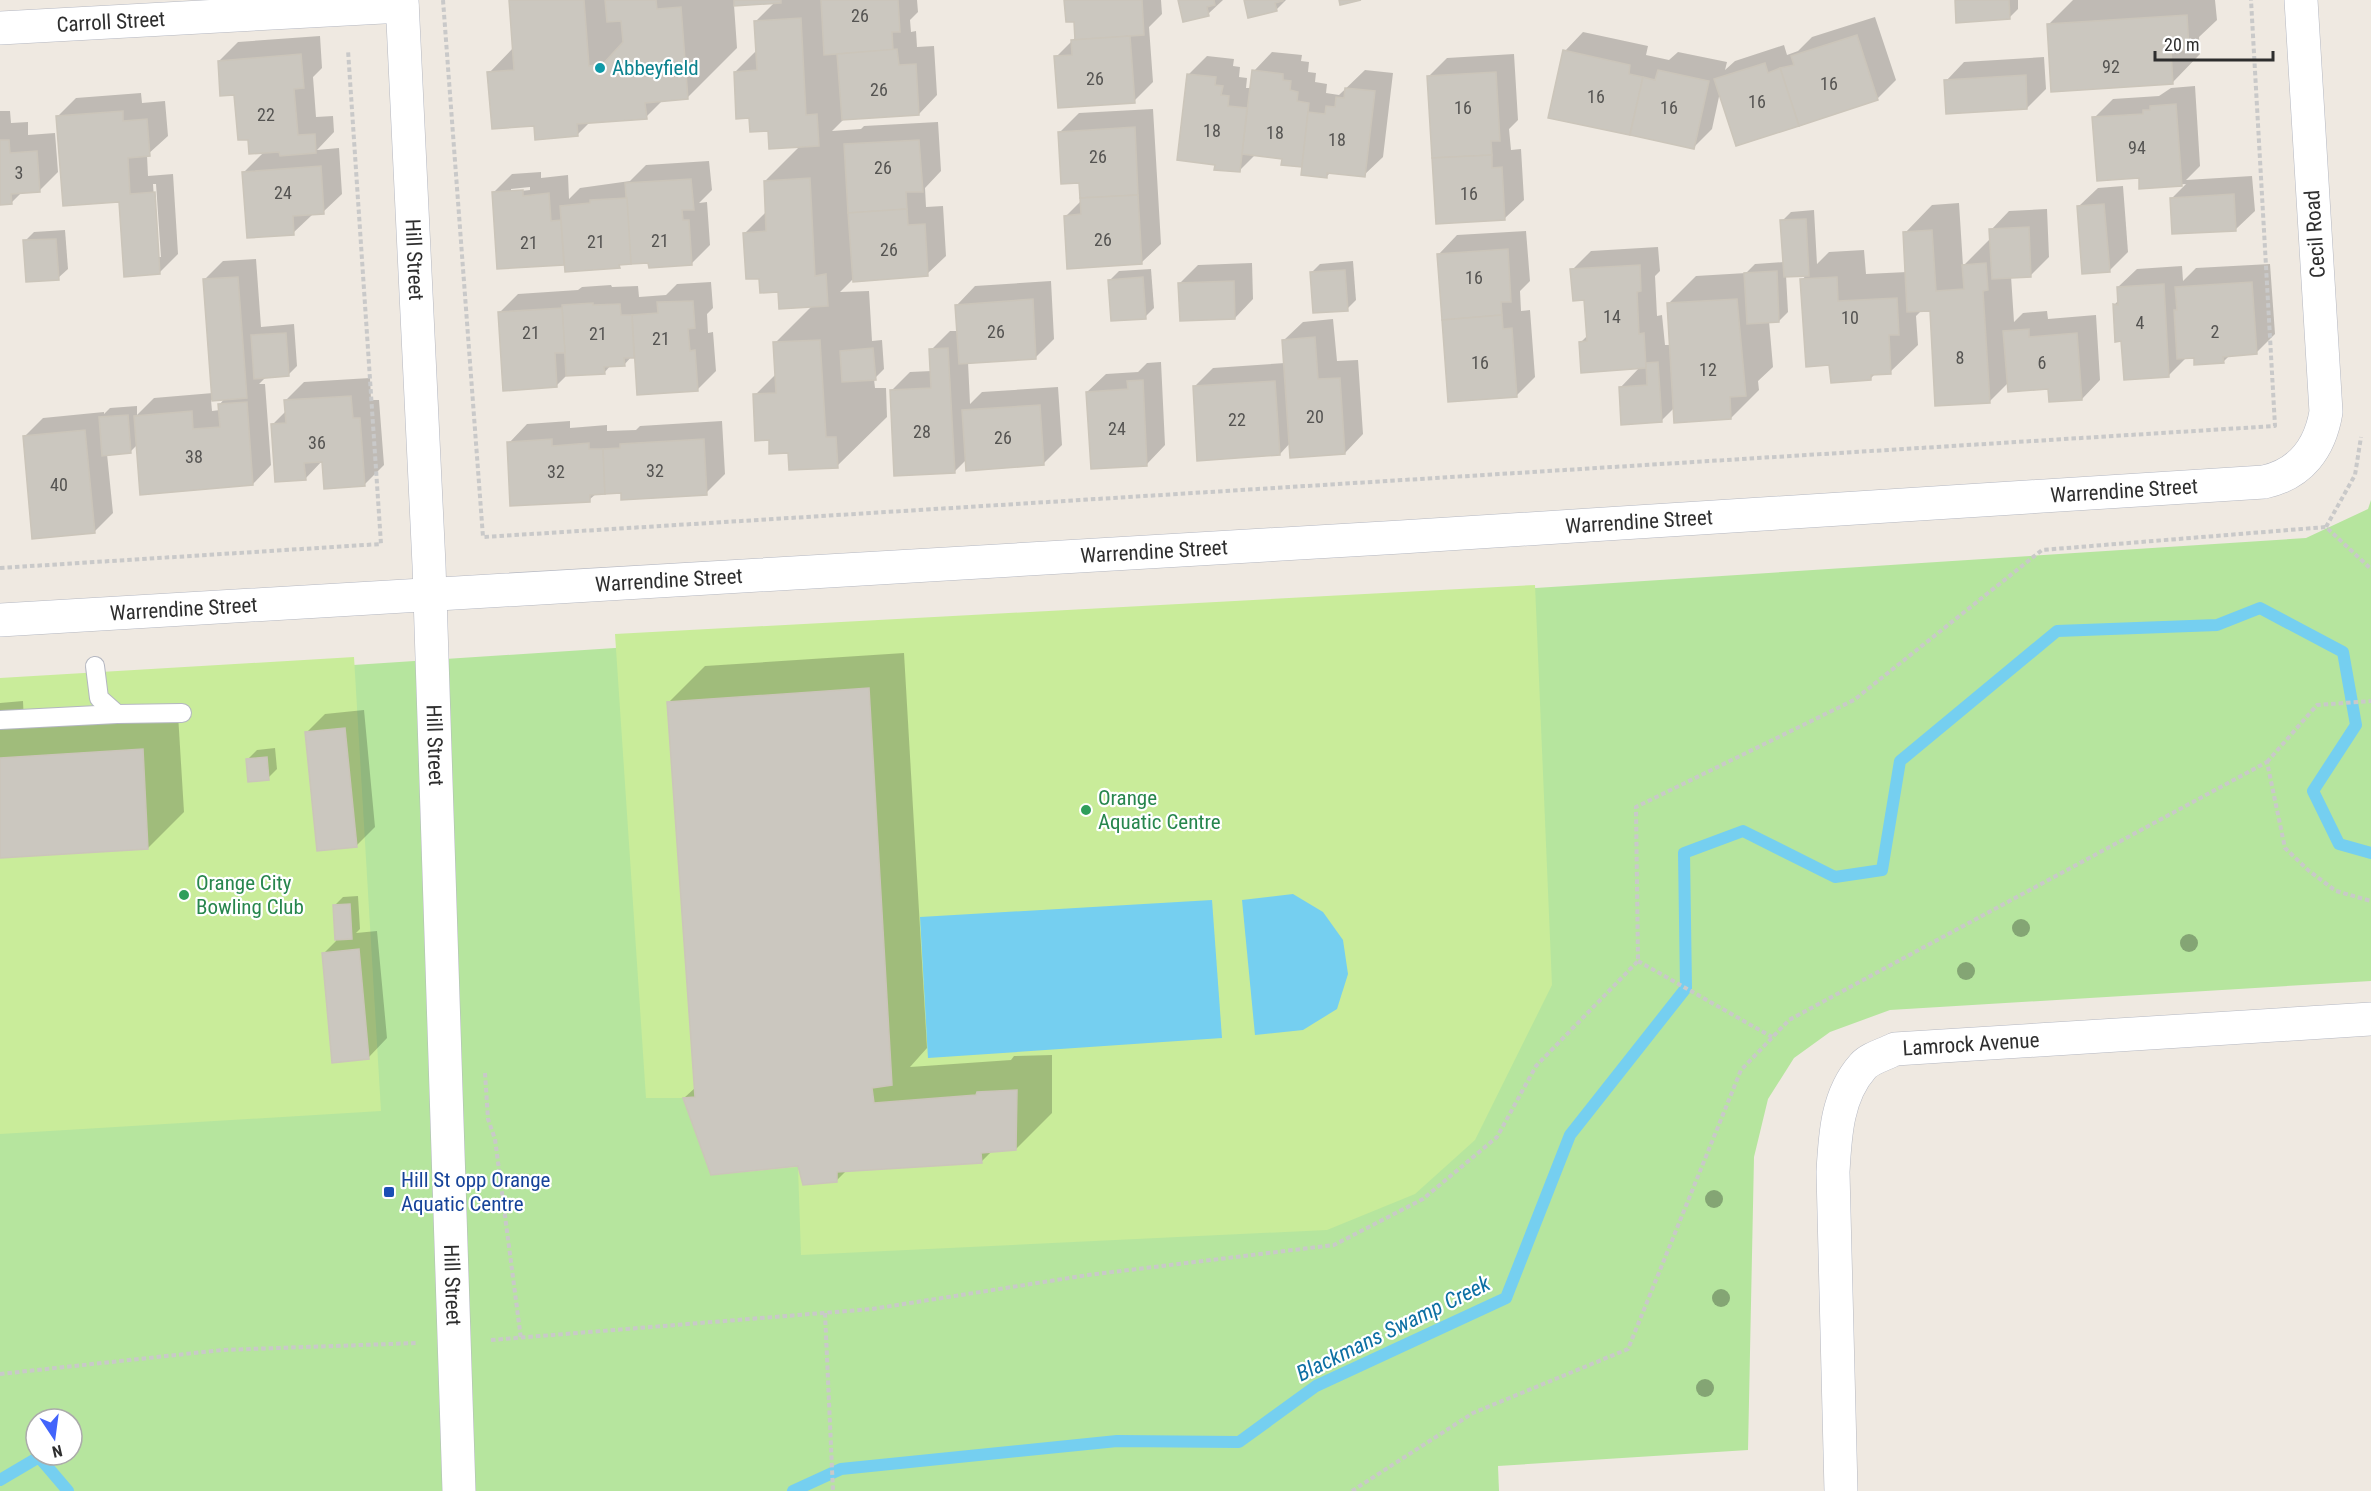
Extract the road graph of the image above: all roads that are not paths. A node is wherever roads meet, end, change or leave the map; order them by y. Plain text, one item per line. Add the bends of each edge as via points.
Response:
1 (2301, 0) edge
2 (402, 3) edge
3 (0, 28) edge
4 (2304, 462) joint
5 (430, 595) junction
6 (0, 620) edge
7 (95, 666) dead end
8 (182, 713) dead end
9 (117, 714) junction
10 (0, 720) edge
11 (2371, 1019) edge
12 (459, 1491) edge
13 (1841, 1491) edge

1 - 4 street, Cecil Road via 2326,412 2323,430
2 - 3 street, Carroll Street
2 - 5 street, Hill Street
4 - 5 street, Warrendine Street via 2290,473 2264,482
5 - 6 street, Warrendine Street
5 - 12 street, Hill Street
7 - 9 lane via 99,698
8 - 9 lane
9 - 10 lane
11 - 13 street, Lamrock Avenue via 1895,1049 1864,1065 1846,1092 1836,1126 1833,1172

